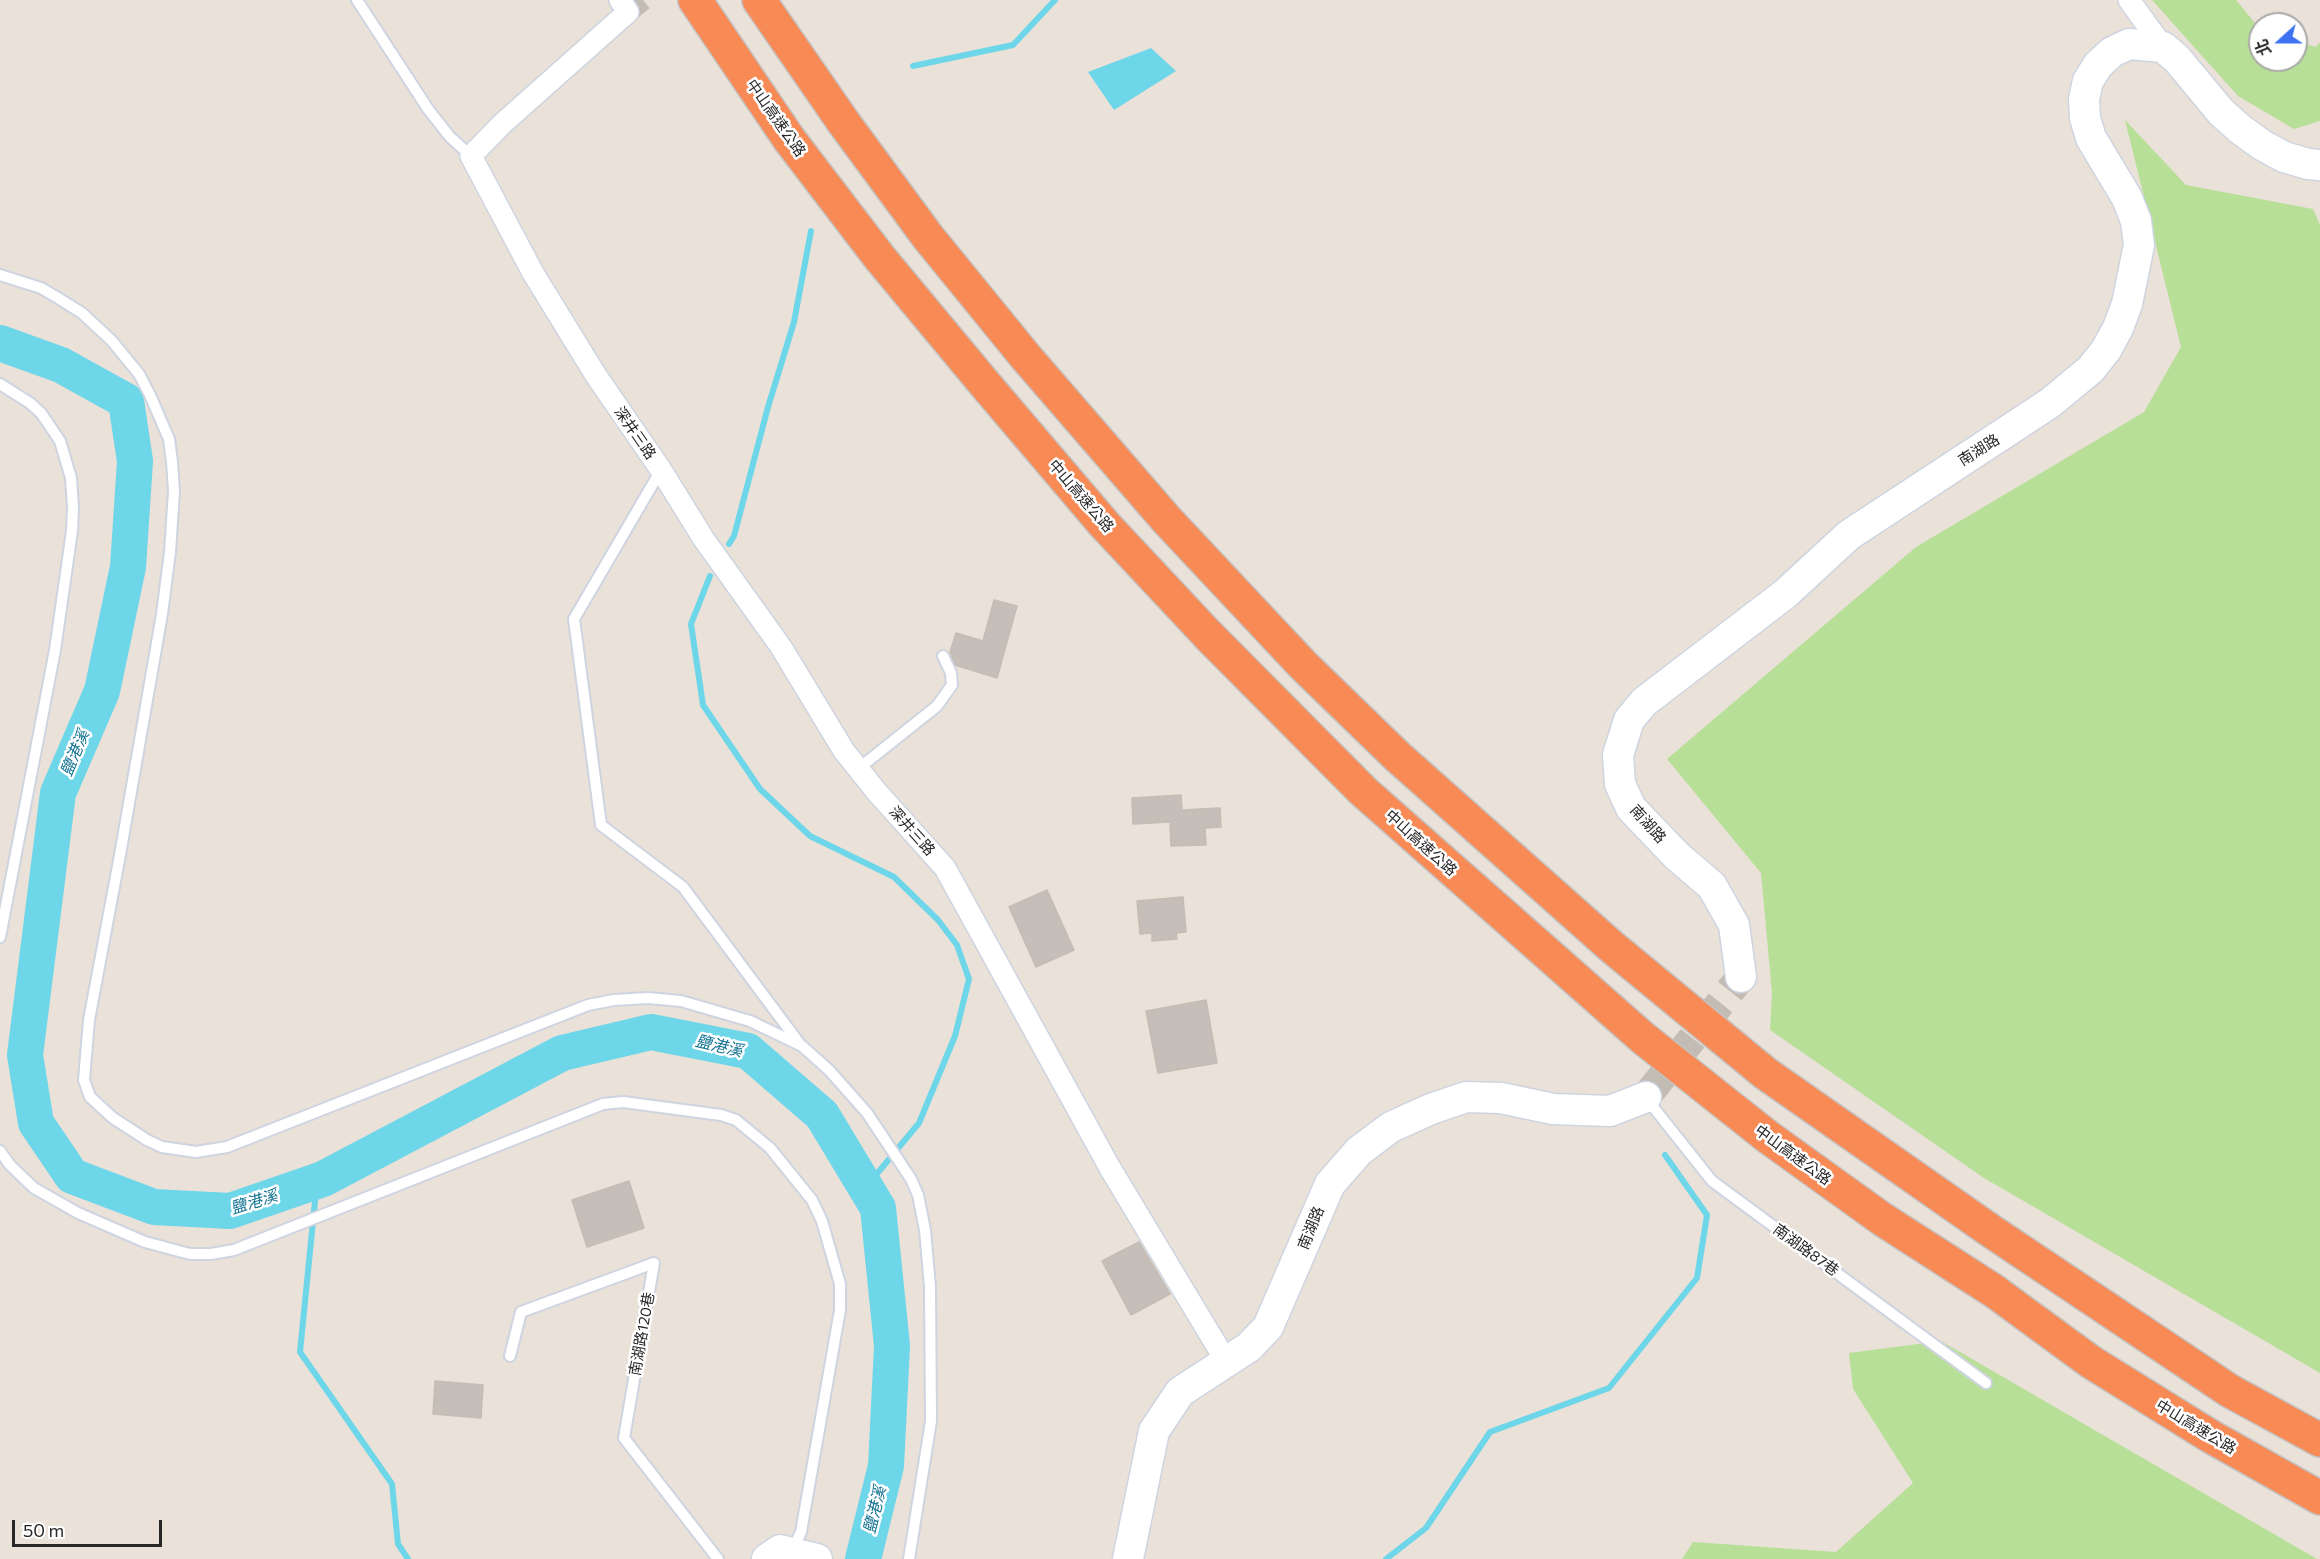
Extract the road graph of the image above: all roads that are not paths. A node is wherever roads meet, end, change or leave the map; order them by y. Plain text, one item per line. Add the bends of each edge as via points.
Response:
1 (357, 0) edge
2 (695, 0) edge
3 (759, 0) edge
4 (2129, 0) edge
5 (624, 6) tunnel mouth
6 (2163, 47) junction
7 (471, 156) junction
8 (2320, 165) edge
9 (0, 275) edge
10 (0, 384) edge
11 (661, 470) junction
12 (943, 656) dead end
13 (858, 769) junction
14 (0, 937) edge
15 (1742, 977) dead end
16 (802, 1046) junction
17 (1646, 1097) joint
18 (0, 1151) edge
19 (510, 1356) dead end
20 (1226, 1361) junction
21 (1986, 1383) dead end
22 (2320, 1440) edge
23 (2320, 1498) edge
24 (791, 1557) edge
25 (718, 1559) edge
26 (909, 1559) edge
27 (1128, 1559) edge

1 - 7 lane via 428,109
2 - 23 highway, 中山高速公路 via 796,148 880,258 984,383 1104,524 1363,791 1642,1038 1768,1137 2091,1362
3 - 22 highway via 928,237 1025,356 1166,519 1303,665 1398,757 1612,947 1765,1072 1991,1231 2230,1391
4 - 6 street
5 - 7 street
6 - 8 street via 2240,129 2284,157
6 - 15 street, 南湖路 via 2129,44 2112,52 2088,81 2084,99 2091,138 2127,198 2136,220 2139,245 2134,277 2118,328 2091,369 2026,420 1849,535 1776,601 1644,702 1629,720 1618,755 1620,784 1631,808 1712,886 1734,925
7 - 11 street, 深井三路 via 533,273
9 - 16 lane via 41,288 58,298 112,341 139,374 150,396 168,439 172,462 172,521 160,625 84,1057 85,1087 97,1106 162,1147 209,1151 588,1005 614,1000 681,1000 750,1021
10 - 14 lane via 36,408 60,441 71,478 73,507 55,650
11 - 13 street, 深井三路
11 - 16 lane via 574,619 601,825 683,886
12 - 13 lane via 952,685 937,706
13 - 20 street, 深井三路 via 945,868 1110,1168
16 - 26 lane via 867,1113 918,1195 930,1287 931,1421
17 - 20 street, 南湖路 via 1610,1111 1553,1109 1501,1098 1466,1097 1391,1127 1359,1151 1330,1184 1268,1327 1249,1347
17 - 21 lane, 南湖路87巷 via 1712,1181
18 - 24 lane via 21,1176 58,1202 120,1233 190,1254 225,1253 603,1104 623,1102 736,1120 770,1148 812,1200 840,1284 840,1310 801,1532
19 - 25 lane, 南湖路120巷 via 521,1312 654,1263 624,1438
20 - 27 street, 南湖路 via 1180,1392 1154,1431

